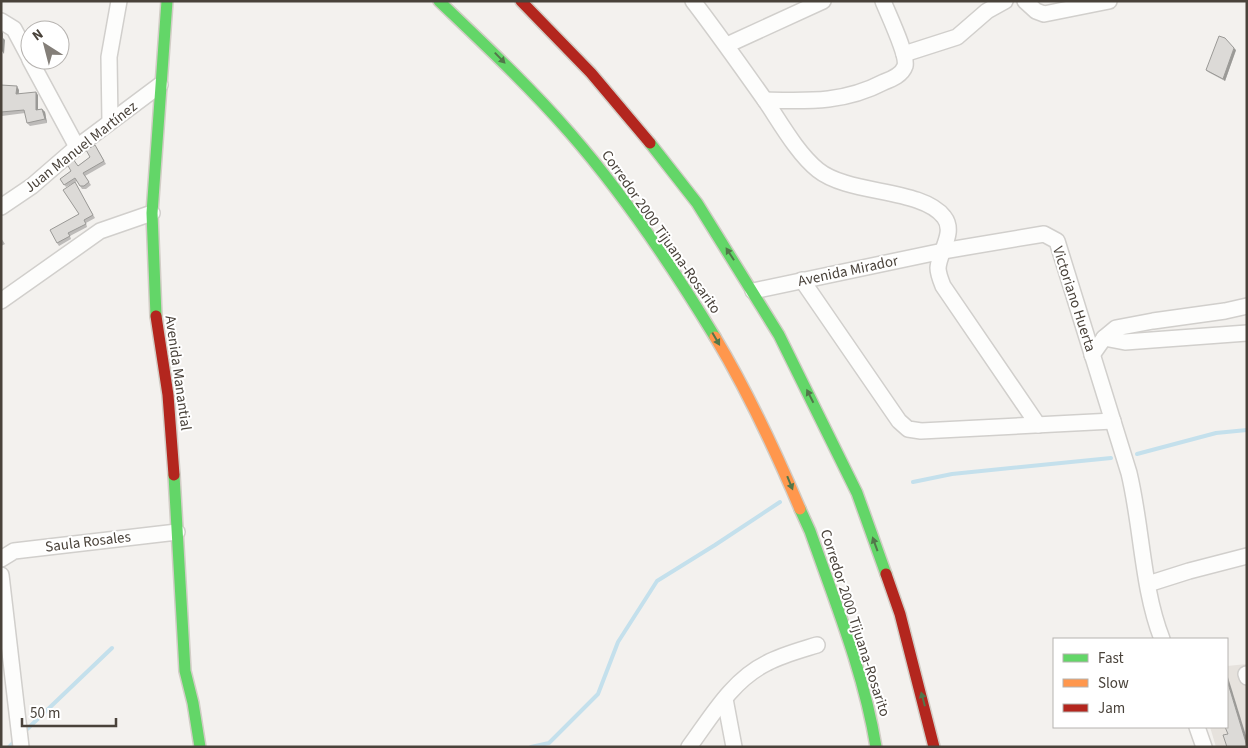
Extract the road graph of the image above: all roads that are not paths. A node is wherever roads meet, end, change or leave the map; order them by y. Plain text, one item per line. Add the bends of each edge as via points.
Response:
1 (119, 1) edge
2 (167, 1) edge
3 (521, 1) edge
4 (693, 1) edge
5 (824, 1) edge
6 (884, 1) edge
7 (1006, 1) edge
8 (1026, 1) edge
9 (1108, 1) edge
10 (433, 4) edge
11 (798, 7) edge
12 (1, 21) edge
13 (20, 41) edge
14 (727, 45) junction
15 (905, 60) junction
16 (35, 70) edge
17 (160, 85) junction
18 (765, 100) junction
19 (110, 122) junction
20 (77, 147) junction
21 (1, 207) edge
22 (152, 213) junction
23 (943, 251) junction
24 (802, 280) junction
25 (753, 291) junction
26 (1, 301) edge
27 (1247, 306) edge
28 (1247, 333) edge
29 (1104, 338) junction
30 (1092, 355) junction
31 (1114, 421) junction
32 (1038, 425) junction
33 (177, 532) junction
34 (1247, 556) edge
35 (1, 559) edge
36 (1, 575) edge
37 (1148, 584) junction
38 (1162, 638) edge
39 (818, 645) dead end
40 (725, 699) junction
41 (1197, 728) edge
42 (21, 747) edge
43 (200, 747) edge
44 (689, 747) edge
45 (734, 747) edge
46 (876, 747) edge
47 (934, 747) edge
48 (1204, 747) edge

1 - 19 street via 109,57
2 - 17 main road, Avenida Manantial
25 -> 3 main road via 697,203 655,149 592,73
4 - 14 street
5 - 11 street
6 - 15 street
7 - 15 street via 987,11 957,36
8 - 9 street via 1044,14
10 -> 46 main road, Corredor 2000 Tijuana-Rosarito via 478,35 561,122 615,187 694,302 783,466 826,573 870,710
11 - 14 street
12 - 13 street via 14,30
14 - 18 street
15 - 18 street via 899,75 872,89 818,101
16 - 20 street
17 - 19 street, Juan Manuel Martínez
17 - 22 main road, Avenida Manantial
18 - 23 street via 794,144 817,169 836,181 916,200 938,210 946,219 948,234
19 - 20 street, Juan Manuel Martínez
20 - 21 street, Juan Manuel Martínez via 32,186
22 - 26 street via 100,230
22 - 33 main road, Avenida Manantial via 154,306 168,395
23 - 24 street, Avenida Mirador
23 - 30 street, Victoriano Huerta via 1044,234 1052,237 1057,241
23 - 32 street via 938,269 943,286
24 - 25 street, Avenida Mirador
24 - 32 street via 899,421 908,429
47 -> 25 main road via 900,614 856,492 810,395
27 - 29 street via 1116,328
28 - 29 street via 1125,342
29 - 30 street
30 - 31 street, Victoriano Huerta
31 - 32 street
31 - 37 street, Victoriano Huerta via 1135,497
33 - 35 street, Saula Rosales via 14,551
33 - 43 main road, Avenida Manantial via 185,670
34 - 37 street
36 - 42 street
37 - 38 street, Victoriano Huerta
39 - 40 street via 767,662 738,683
40 - 44 street
40 - 45 street
41 - 48 street

